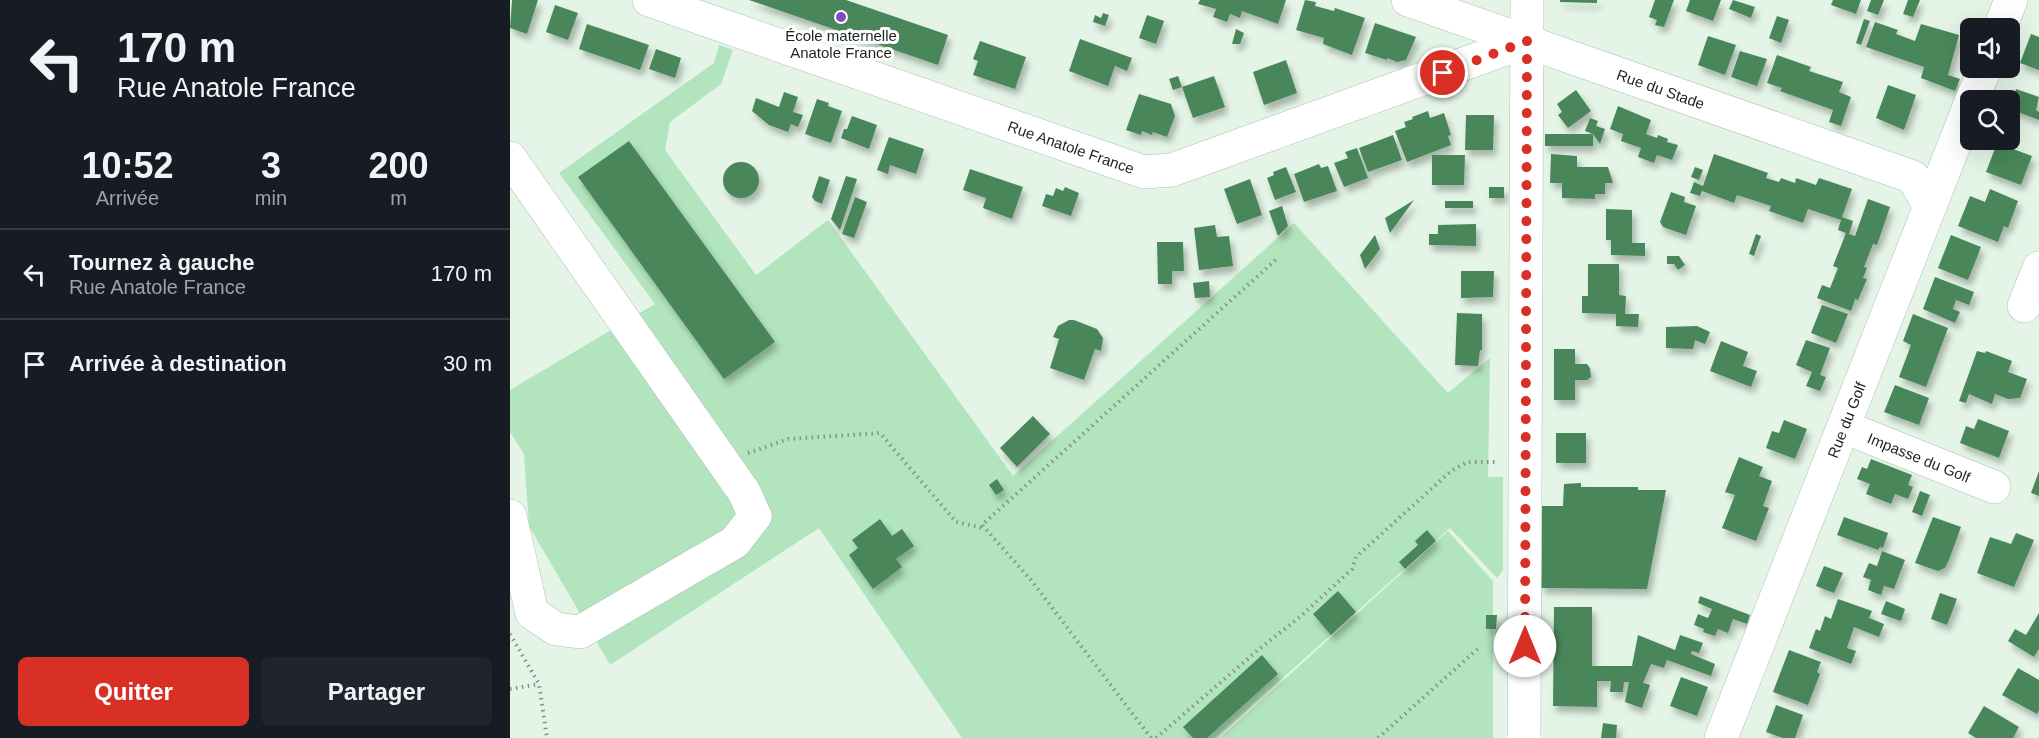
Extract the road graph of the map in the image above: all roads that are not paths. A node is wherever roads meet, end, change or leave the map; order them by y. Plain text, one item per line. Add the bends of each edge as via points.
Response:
1 (649, 0) edge
2 (1408, 0) edge
3 (1527, 0) edge
4 (2011, 0) edge
5 (2004, 18) edge
6 (1527, 41) junction
7 (1960, 129) edge
8 (1947, 163) junction
9 (514, 171) edge
10 (1913, 177) junction
11 (1930, 207) junction
12 (2039, 268) edge
13 (2024, 306) dead end
14 (1844, 427) junction
15 (1994, 487) dead end
16 (510, 516) edge
17 (1524, 738) edge
18 (1721, 738) edge

1 - 6 street, Rue Anatole France via 1144,172 1172,170
2 - 6 street, Rue du Stade
3 - 6 street
4 - 5 street
6 - 10 street, Rue du Stade
6 - 17 street
7 - 8 street, Rue du Golf
8 - 10 street
8 - 11 street, Rue du Golf
9 - 16 street via 744,492 755,516 735,542 580,632 556,629 532,613
10 - 11 street
11 - 14 street, Rue du Golf
12 - 13 street
14 - 15 street, Impasse du Golf
14 - 18 street, Rue du Golf

